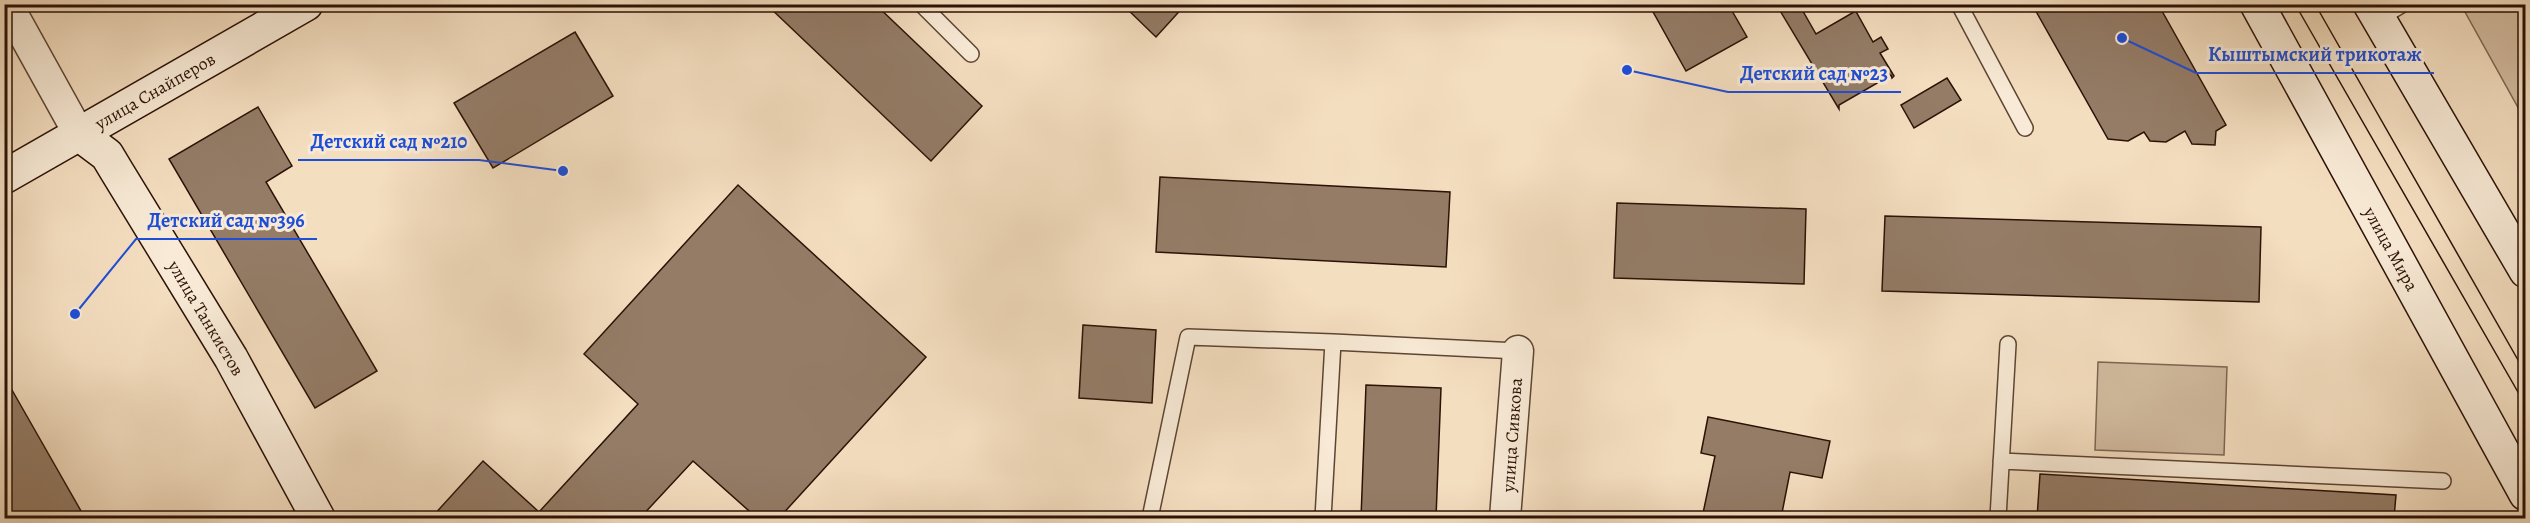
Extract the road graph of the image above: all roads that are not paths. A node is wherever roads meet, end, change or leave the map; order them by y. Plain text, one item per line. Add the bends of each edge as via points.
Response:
1 (7, 4) edge
2 (306, 4) edge
3 (921, 4) edge
4 (1967, 4) edge
5 (2257, 4) edge
6 (2384, 9) edge
7 (971, 54) dead end
8 (2025, 128) dead end
9 (80, 134) junction
10 (4, 177) edge
11 (2526, 271) edge
12 (1333, 342) junction
13 (2008, 344) dead end
14 (1518, 351) joint
15 (2001, 461) junction
16 (2443, 481) dead end
17 (2526, 494) edge
18 (318, 519) edge
19 (1150, 519) edge
20 (1323, 519) edge
21 (1505, 519) edge
22 (1998, 519) edge

1 - 9 street, улица Танкистов
2 - 9 main road, улица Снайперов
3 - 7 lane
4 - 8 lane via 1960,8
5 - 17 main road, улица Мира
6 - 11 main road
9 - 10 main road, улица Снайперов
9 - 18 main road, улица Танкистов via 107,155 231,358
12 - 14 lane
12 - 19 lane via 1188,337
12 - 20 lane
13 - 15 lane
14 - 21 street, улица Сивкова
15 - 16 lane
15 - 22 lane

